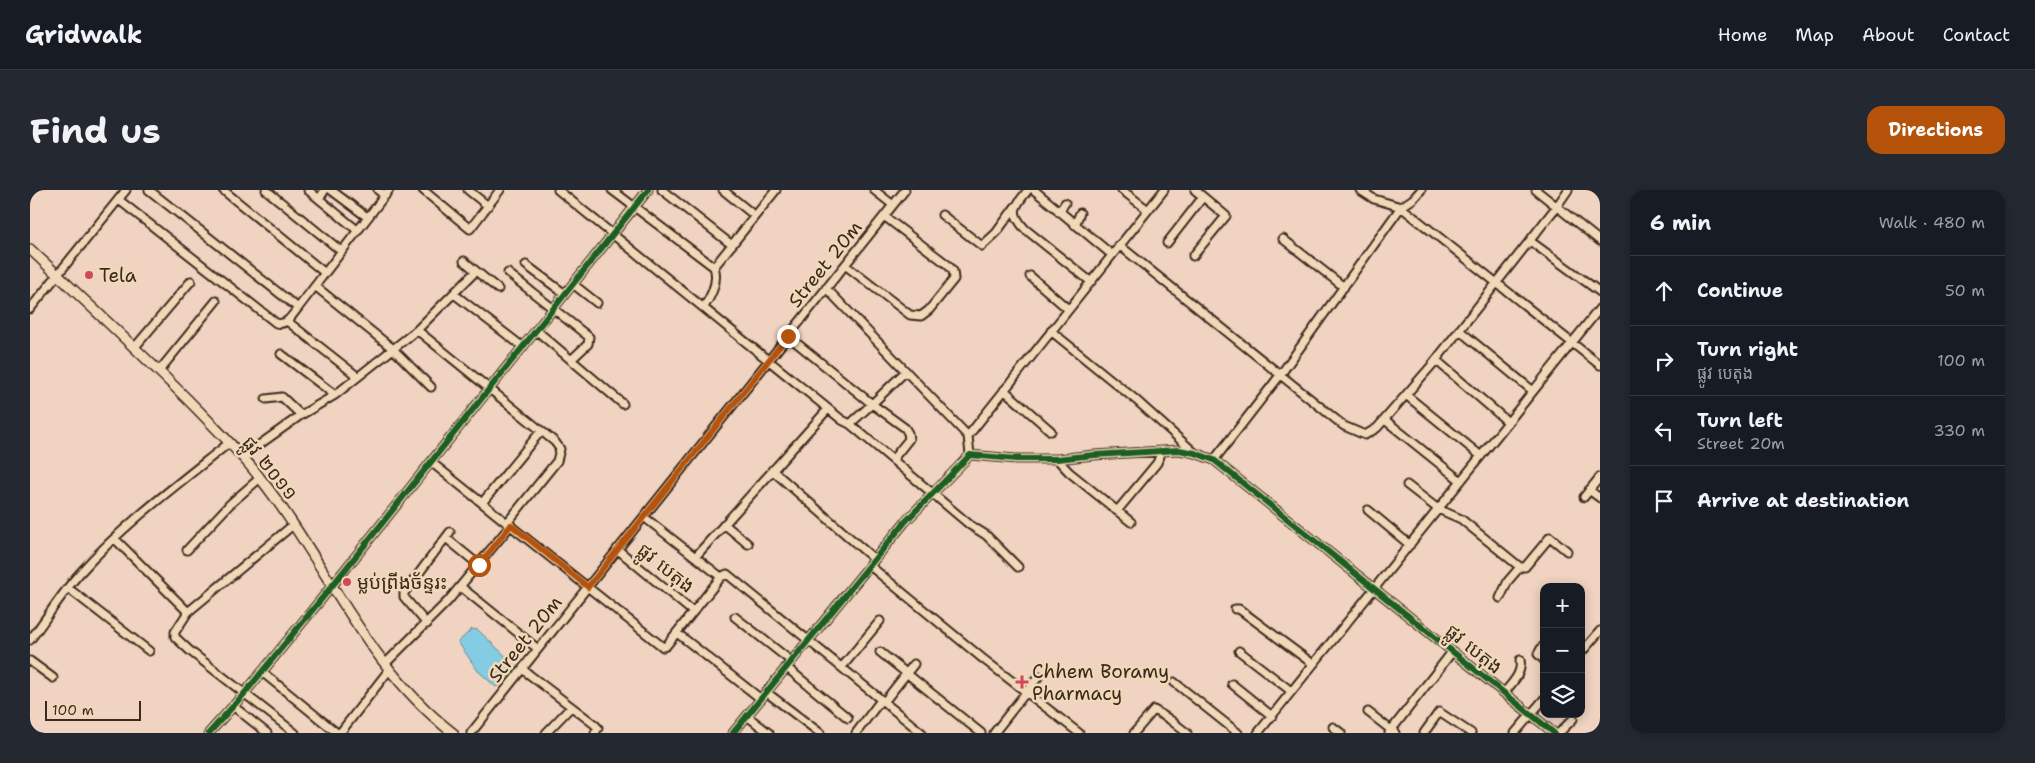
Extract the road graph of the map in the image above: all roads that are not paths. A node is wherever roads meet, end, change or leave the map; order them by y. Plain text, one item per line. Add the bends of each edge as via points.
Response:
1 (126, 190) edge
2 (149, 190) edge
3 (223, 190) edge
4 (266, 190) edge
5 (308, 190) edge
6 (325, 190) edge
7 (332, 190) edge
8 (378, 190) edge
9 (423, 190) edge
10 (468, 190) edge
11 (500, 190) edge
12 (558, 190) edge
13 (612, 190) edge
14 (648, 190) edge
15 (662, 190) edge
16 (723, 190) edge
17 (776, 190) edge
18 (874, 190) edge
19 (905, 190) edge
20 (1028, 190) edge
21 (1034, 190) edge
22 (1122, 190) edge
23 (1164, 190) edge
24 (1195, 190) edge
25 (1360, 190) edge
26 (1421, 190) edge
27 (1536, 190) edge
28 (1568, 190) edge
29 (387, 193) edge
30 (1203, 197) junction
31 (319, 199) junction
32 (119, 200) junction
33 (1065, 203) dead end
34 (893, 205) junction
35 (1016, 205) junction
36 (488, 206) junction
37 (1557, 206) junction
38 (634, 207) junction
39 (1401, 207) junction
40 (1148, 210) junction
41 (1059, 212) junction
42 (1080, 213) dead end
43 (942, 215) dead end
44 (755, 216) junction
45 (884, 216) junction
46 (367, 218) junction
47 (1075, 225) junction
48 (357, 230) junction
49 (613, 234) junction
50 (1283, 239) dead end
51 (1530, 241) junction
52 (1600, 241) edge
53 (1167, 243) dead end
54 (732, 245) junction
55 (1119, 245) junction
56 (30, 249) edge
57 (341, 251) junction
58 (1111, 254) junction
59 (1193, 256) dead end
60 (464, 261) dead end
61 (526, 265) dead end
62 (845, 265) junction
63 (714, 267) junction
64 (476, 270) junction
65 (325, 273) junction
66 (508, 273) dead end
67 (58, 276) junction
68 (1030, 276) dead end
69 (191, 281) dead end
70 (1090, 281) junction
71 (1497, 282) junction
72 (572, 284) junction
73 (314, 286) junction
74 (1344, 287) junction
75 (826, 288) junction
76 (498, 290) dead end
77 (1600, 292) edge
78 (454, 294) junction
79 (565, 294) junction
80 (216, 301) dead end
81 (597, 303) dead end
82 (704, 307) junction
83 (298, 308) junction
84 (1600, 308) edge
85 (30, 309) edge
86 (553, 309) junction
87 (1068, 309) junction
88 (287, 321) junction
89 (417, 330) junction
90 (536, 330) junction
91 (1459, 330) junction
92 (1051, 331) junction
93 (788, 336) junction
94 (1572, 342) junction
95 (522, 347) junction
96 (135, 348) junction
97 (392, 348) junction
98 (281, 354) dead end
99 (571, 360) junction
100 (769, 360) junction
101 (1436, 360) junction
102 (1600, 365) edge
103 (159, 371) junction
104 (906, 371) junction
105 (1282, 374) junction
106 (357, 376) junction
107 (431, 387) dead end
108 (490, 388) junction
109 (1004, 390) junction
110 (1533, 391) junction
111 (335, 395) junction
112 (1406, 395) junction
113 (266, 399) dead end
114 (623, 404) dead end
115 (872, 404) junction
116 (828, 409) junction
117 (301, 416) junction
118 (1385, 420) junction
119 (1508, 422) junction
120 (850, 424) junction
121 (541, 431) junction
122 (1051, 431) dead end
123 (968, 436) junction
124 (229, 443) junction
125 (1162, 452) junction
126 (1195, 453) junction
127 (970, 455) junction
128 (1481, 456) junction
129 (242, 457) junction
130 (893, 459) junction
131 (1057, 459) junction
132 (1214, 460) junction
133 (431, 462) junction
134 (772, 470) junction
135 (1600, 477) edge
136 (260, 478) junction
137 (1461, 481) junction
138 (1407, 486) dead end
139 (1589, 490) junction
140 (932, 492) junction
141 (1584, 497) dead end
142 (1600, 498) edge
143 (482, 503) junction
144 (1438, 509) junction
145 (1368, 510) dead end
146 (1117, 511) junction
147 (644, 517) junction
148 (1131, 522) dead end
149 (509, 524) junction
150 (724, 524) junction
151 (293, 525) junction
152 (115, 539) junction
153 (748, 544) dead end
154 (1410, 544) junction
155 (187, 550) dead end
156 (617, 550) junction
157 (1567, 551) dead end
158 (696, 556) junction
159 (872, 562) junction
160 (479, 565) junction
161 (1018, 567) dead end
162 (1520, 567) junction
163 (721, 577) junction
164 (332, 586) junction
165 (461, 587) junction
166 (588, 587) junction
167 (68, 588) junction
168 (1374, 589) junction
169 (1500, 598) dead end
170 (1234, 609) dead end
171 (188, 612) junction
172 (693, 612) junction
173 (735, 617) dead end
174 (880, 621) dead end
175 (427, 624) junction
176 (1600, 631) edge
177 (677, 633) junction
178 (30, 640) edge
179 (808, 640) junction
180 (1585, 648) edge
181 (538, 649) junction
182 (149, 651) dead end
183 (880, 652) dead end
184 (1239, 652) dead end
185 (1452, 652) junction
186 (1520, 660) dead end
187 (30, 661) edge
188 (788, 664) junction
189 (914, 664) dead end
190 (1313, 664) junction
191 (387, 667) junction
192 (842, 668) junction
193 (522, 669) junction
194 (262, 672) junction
195 (906, 675) junction
196 (1039, 676) dead end
197 (53, 678) dead end
198 (1174, 682) dead end
199 (1232, 684) dead end
200 (1026, 691) junction
201 (1291, 691) junction
202 (766, 692) junction
203 (1504, 693) junction
204 (244, 694) junction
205 (761, 699) junction
206 (883, 701) junction
207 (1540, 703) edge
208 (233, 706) junction
209 (571, 707) junction
210 (1368, 712) dead end
211 (1531, 714) junction
212 (747, 716) junction
213 (1272, 716) junction
214 (848, 718) dead end
215 (1573, 719) dead end
216 (1333, 727) dead end
217 (596, 731) edge
218 (211, 732) edge
219 (998, 732) edge
220 (1392, 732) edge
221 (1468, 732) edge
222 (267, 733) edge
223 (295, 733) edge
224 (338, 733) edge
225 (453, 733) edge
226 (471, 733) edge
227 (546, 733) edge
228 (605, 733) edge
229 (733, 733) edge
230 (768, 733) edge
231 (820, 733) edge
232 (856, 733) edge
233 (922, 733) edge
234 (981, 733) edge
235 (1079, 733) edge
236 (1134, 733) edge
237 (1187, 733) edge
238 (1238, 733) edge
239 (1258, 733) edge
240 (1341, 733) edge
241 (1424, 733) edge
242 (1515, 733) edge
243 (1554, 733) edge
244 (1559, 733) edge

1 - 32 street
2 - 83 street
3 - 65 street
4 - 57 street
5 - 31 street
6 - 31 street
7 - 46 street
8 - 29 street
9 - 36 street via 470,228
10 - 36 street
11 - 36 street
12 - 49 street
13 - 38 street
14 - 38 street
15 - 54 street
16 - 44 street
17 - 44 street
18 - 34 street
19 - 34 street, Street 20m
20 - 35 street
21 - 41 street
22 - 40 street
23 - 40 street
24 - 30 street
25 - 39 street via 1374,199
26 - 39 street
27 - 37 street
28 - 37 street
29 - 46 street
30 - 53 street
30 - 59 street via 1226,216
31 - 48 street
32 - 67 street
32 - 88 street via 276,323
33 - 41 street
34 - 45 street, Street 20m
35 - 43 street via 982,246
35 - 70 street via 1014,213 1025,229
37 - 51 street
37 - 52 street
38 - 49 street
38 - 63 street
39 - 71 street
39 - 74 street
40 - 55 street
41 - 47 street
42 - 47 street
44 - 54 street
45 - 62 street, Street 20m
45 - 62 street via 948,265 954,279 929,310 921,316 910,315
46 - 48 street
47 - 58 street
48 - 57 street
49 - 72 street
49 - 82 street
50 - 74 street
51 - 71 street
51 - 77 street
54 - 63 street
55 - 58 street
55 - 105 street
56 - 67 main road, ផ្លូវ ២០១១
57 - 65 street
58 - 70 street
60 - 64 street
61 - 79 street
62 - 75 street, Street 20m
63 - 82 street via 715,282
64 - 76 street
64 - 78 street
65 - 73 street
66 - 86 street
67 - 85 street
67 - 96 main road, ផ្លូវ ២០១១
68 - 87 street
69 - 96 street
70 - 87 street
71 - 91 street
71 - 94 street
72 - 79 street
72 - 81 street
73 - 83 street
73 - 97 street
74 - 105 street
75 - 93 street, Street 20m
75 - 104 street
78 - 89 street
78 - 95 street
79 - 86 street
80 - 103 street
82 - 100 street
83 - 88 street
84 - 94 street
86 - 90 street
86 - 99 street via 587,334 590,340
87 - 92 street
88 - 106 street
89 - 97 street
89 - 108 street
90 - 95 street
90 - 99 street
91 - 101 street
91 - 110 street
92 - 109 street
92 - 126 street
93 - 100 street, Street 20m
93 - 115 street
94 - 102 street
94 - 110 street
95 - 108 street
96 - 103 main road, ផ្លូវ ២០១១
97 - 106 street
97 - 107 street
98 - 111 street
99 - 114 street
100 - 116 street
100 - 147 street, Street 20m
101 - 112 street
101 - 119 street
103 - 124 main road, ផ្លូវ ២០១១
104 - 115 street
104 - 123 street
105 - 118 street via 1348,428 1365,434 1378,428
105 - 132 street
106 - 111 street
108 - 121 street
108 - 133 street
109 - 122 street
109 - 123 street
110 - 119 street
111 - 117 street
112 - 118 street
112 - 128 street
113 - 117 street via 282,397
115 - 120 street
115 - 130 street via 908,432 909,439
116 - 120 street
116 - 134 street
117 - 129 street
118 - 137 street
119 - 128 street
120 - 130 street
121 - 143 street
121 - 149 street via 560,450 557,461
123 - 127 street
124 - 129 main road, ផ្លូវ ២០១១
124 - 152 street
125 - 126 street via 1179,450
125 - 131 street
125 - 146 street via 1157,463
126 - 132 street, ផ្លូវ បេតុង
127 - 131 street via 1016,460
127 - 140 street
128 - 137 street
129 - 136 main road, ផ្លូវ ២០១១
130 - 140 street
131 - 146 street
132 - 168 street, ផ្លូវ បេតុង
133 - 143 street
133 - 164 street
134 - 150 street
134 - 159 street
135 - 139 street
136 - 151 main road, ផ្លូវ ២០១១
136 - 155 street via 230,504
137 - 144 street
138 - 144 street
139 - 141 street
139 - 142 street
140 - 159 street
140 - 161 street via 986,535
143 - 149 street
144 - 154 street
144 - 162 street via 1461,519
145 - 154 street
146 - 148 street
147 - 156 street, Street 20m
147 - 158 street
149 - 160 street
149 - 166 street
150 - 153 street
150 - 158 street
151 - 164 main road, ផ្លូវ ២០១១
151 - 171 street
152 - 167 street
152 - 171 street
154 - 168 street
156 - 166 street, Street 20m
156 - 172 street, ផ្លូវ បេតុង
157 - 162 street via 1550,536 1525,566
158 - 163 street
159 - 179 street
159 - 200 street via 982,658
160 - 165 street
160 - 175 street via 448,535 404,593
162 - 169 street
163 - 172 street
163 - 179 street via 727,574
164 - 191 main road, ផ្លូវ ២០១១
164 - 194 street
165 - 175 street
165 - 181 street
166 - 177 street via 660,646 666,646
166 - 181 street, Street 20m
167 - 178 street
167 - 182 street
168 - 185 street, ផ្លូវ បេតុង
168 - 190 street
170 - 190 street via 1240,609
171 - 204 street via 175,637
172 - 177 street
173 - 188 street
174 - 192 street
175 - 191 street
176 - 180 street
177 - 205 street
179 - 188 street
179 - 192 street
181 - 193 street, Street 20m
183 - 195 street
184 - 201 street
185 - 203 street, ផ្លូវ បេតុង
185 - 220 street
186 - 203 street via 1516,679
187 - 197 street
188 - 202 street
188 - 214 street
189 - 195 street
190 - 201 street
191 - 224 street
191 - 225 main road, ផ្លូវ ២០១១ via 409,693
192 - 206 street
193 - 209 street
193 - 226 street, Street 20m
194 - 204 street
194 - 224 street
195 - 206 street
195 - 234 street
196 - 200 street
198 - 238 street
199 - 213 street
200 - 219 street
200 - 235 street
201 - 213 street
202 - 205 street
202 - 231 street
203 - 211 street, ផ្លូវ បេតុង
204 - 208 street
204 - 223 street
205 - 212 street
206 - 232 street
206 - 233 street
207 - 211 street
208 - 218 street
208 - 222 street
209 - 217 street
209 - 227 street
210 - 220 street
211 - 242 street
211 - 243 street, ផ្លូវ បេតុង
212 - 229 street
212 - 230 street
213 - 239 street
215 - 244 street
216 - 240 street
217 - 228 street
221 - 241 street via 1439,712
236 - 237 street via 1154,710

